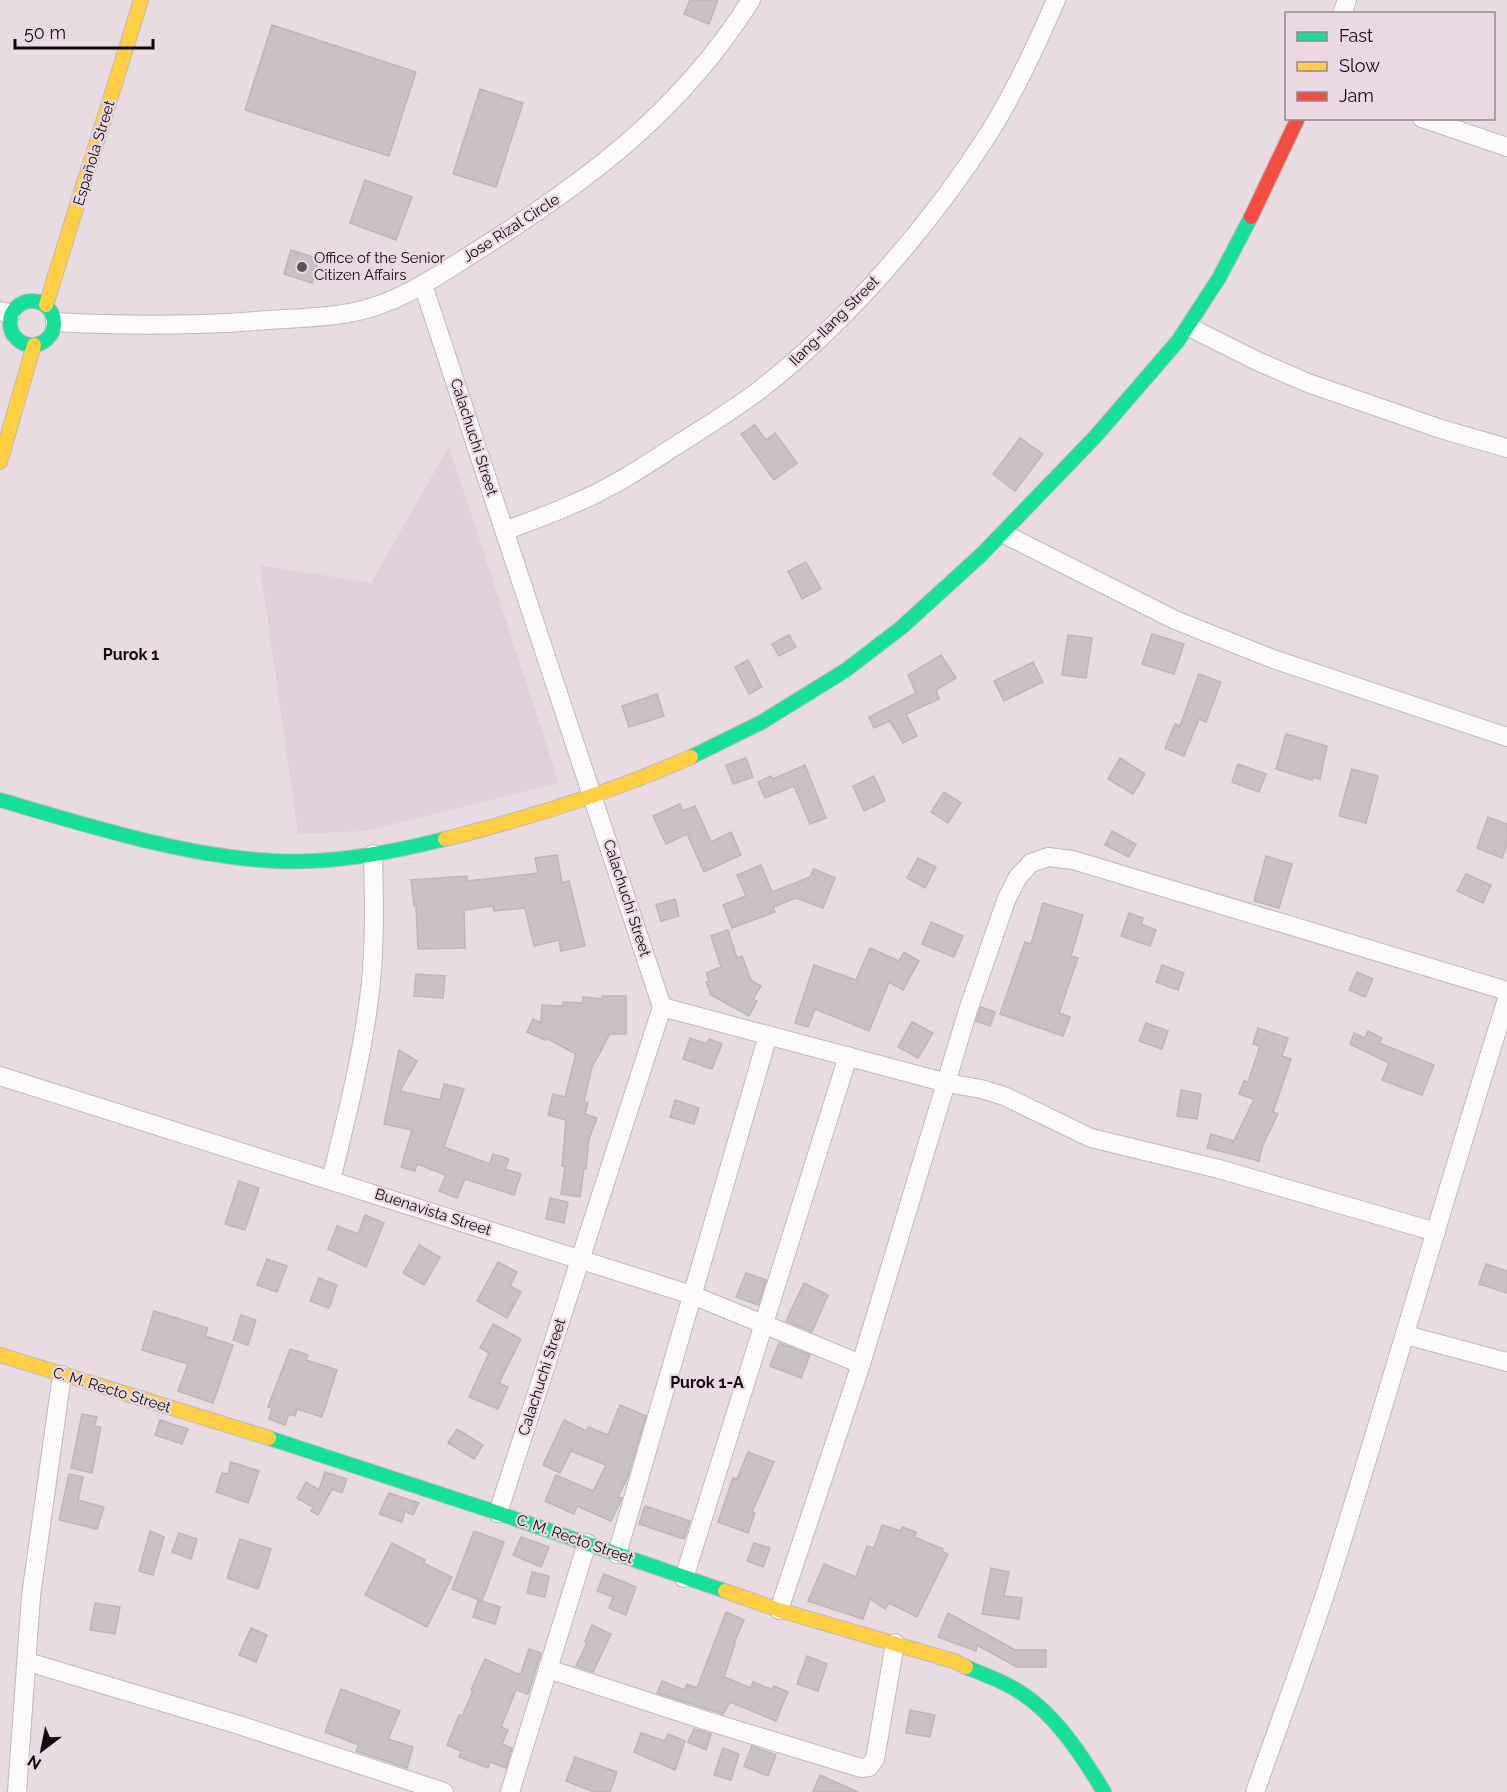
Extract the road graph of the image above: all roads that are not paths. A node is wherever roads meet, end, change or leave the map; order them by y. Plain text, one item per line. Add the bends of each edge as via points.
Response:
1 (141, 0) edge
2 (751, 0) edge
3 (1056, 0) edge
4 (1297, 120) edge
5 (1428, 120) edge
6 (1507, 147) edge
7 (423, 285) junction
8 (46, 305) junction
9 (6, 312) edge
10 (55, 322) junction
11 (1189, 327) junction
12 (34, 345) junction
13 (1507, 448) edge
14 (0, 462) edge
15 (505, 531) junction
16 (1004, 534) junction
17 (1507, 737) edge
18 (593, 795) junction
19 (0, 800) edge
20 (373, 854) junction
21 (1507, 992) edge
22 (1507, 999) edge
23 (662, 1007) junction
24 (768, 1035) junction
25 (848, 1056) junction
26 (0, 1076) edge
27 (947, 1083) junction
28 (331, 1180) junction
29 (1436, 1232) junction
30 (579, 1258) junction
31 (692, 1295) junction
32 (764, 1324) junction
33 (1406, 1335) junction
34 (0, 1355) edge
35 (1507, 1362) edge
36 (861, 1364) junction
37 (62, 1376) junction
38 (498, 1513) junction
39 (586, 1543) junction
40 (616, 1554) junction
41 (684, 1578) junction
42 (779, 1610) junction
43 (895, 1644) junction
44 (28, 1662) junction
45 (548, 1668) junction
46 (17, 1792) edge
47 (444, 1792) edge
48 (510, 1792) edge
49 (1104, 1792) edge
50 (1255, 1792) edge

1 - 8 street, Española Street
2 - 7 street, Jose Rizal Circle via 682,93 637,136 555,200
3 - 15 street, Ilang-Ilang Street via 992,129 959,177 873,283 806,351 762,388 614,484
4 - 11 street via 1218,278
5 - 6 street
7 - 10 street, Jose Rizal Circle via 355,312 314,317 168,325
7 - 15 street, Calachuchi Street
8 - 9 street via 32,295
8 - 10 street
9 - 12 street via 17,346
10 - 12 street via 51,335
11 - 13 street via 1308,383
11 - 16 street via 1137,392
12 - 14 street
15 - 18 street, Calachuchi Street
16 - 17 street via 1175,620 1273,659
16 - 18 street via 898,630 847,670 784,710 699,755
18 - 20 street via 491,827
18 - 23 street, Calachuchi Street
19 - 20 street via 110,832 231,856 282,861
20 - 28 street via 371,983 357,1078
21 - 27 street via 1073,860 1048,857 1031,863 1007,898
22 - 29 street
23 - 24 street
23 - 30 street, Calachuchi Street
24 - 25 street
24 - 31 street
25 - 27 street
25 - 32 street
26 - 28 street, Buenavista Street
27 - 29 street via 1004,1096 1091,1138 1219,1169
27 - 36 street
28 - 30 street, Buenavista Street
29 - 33 street
30 - 31 street, Buenavista Street
30 - 38 street, Calachuchi Street
31 - 32 street, Buenavista Street
31 - 40 street
32 - 36 street, Buenavista Street
32 - 41 street
33 - 35 street
33 - 50 street via 1329,1581
34 - 37 street, C. M. Recto Street
36 - 42 street
37 - 38 street, C. M. Recto Street via 228,1425
37 - 44 street via 31,1596
38 - 39 street, C. M. Recto Street
39 - 40 street, C. M. Recto Street
39 - 45 street
40 - 41 street, C. M. Recto Street
41 - 42 street, C. M. Recto Street
42 - 43 street, C. M. Recto Street
43 - 45 street via 875,1759 861,1768
43 - 49 street, C. M. Recto Street via 954,1661 1014,1688 1062,1731
44 - 46 street
44 - 47 street
45 - 48 street

